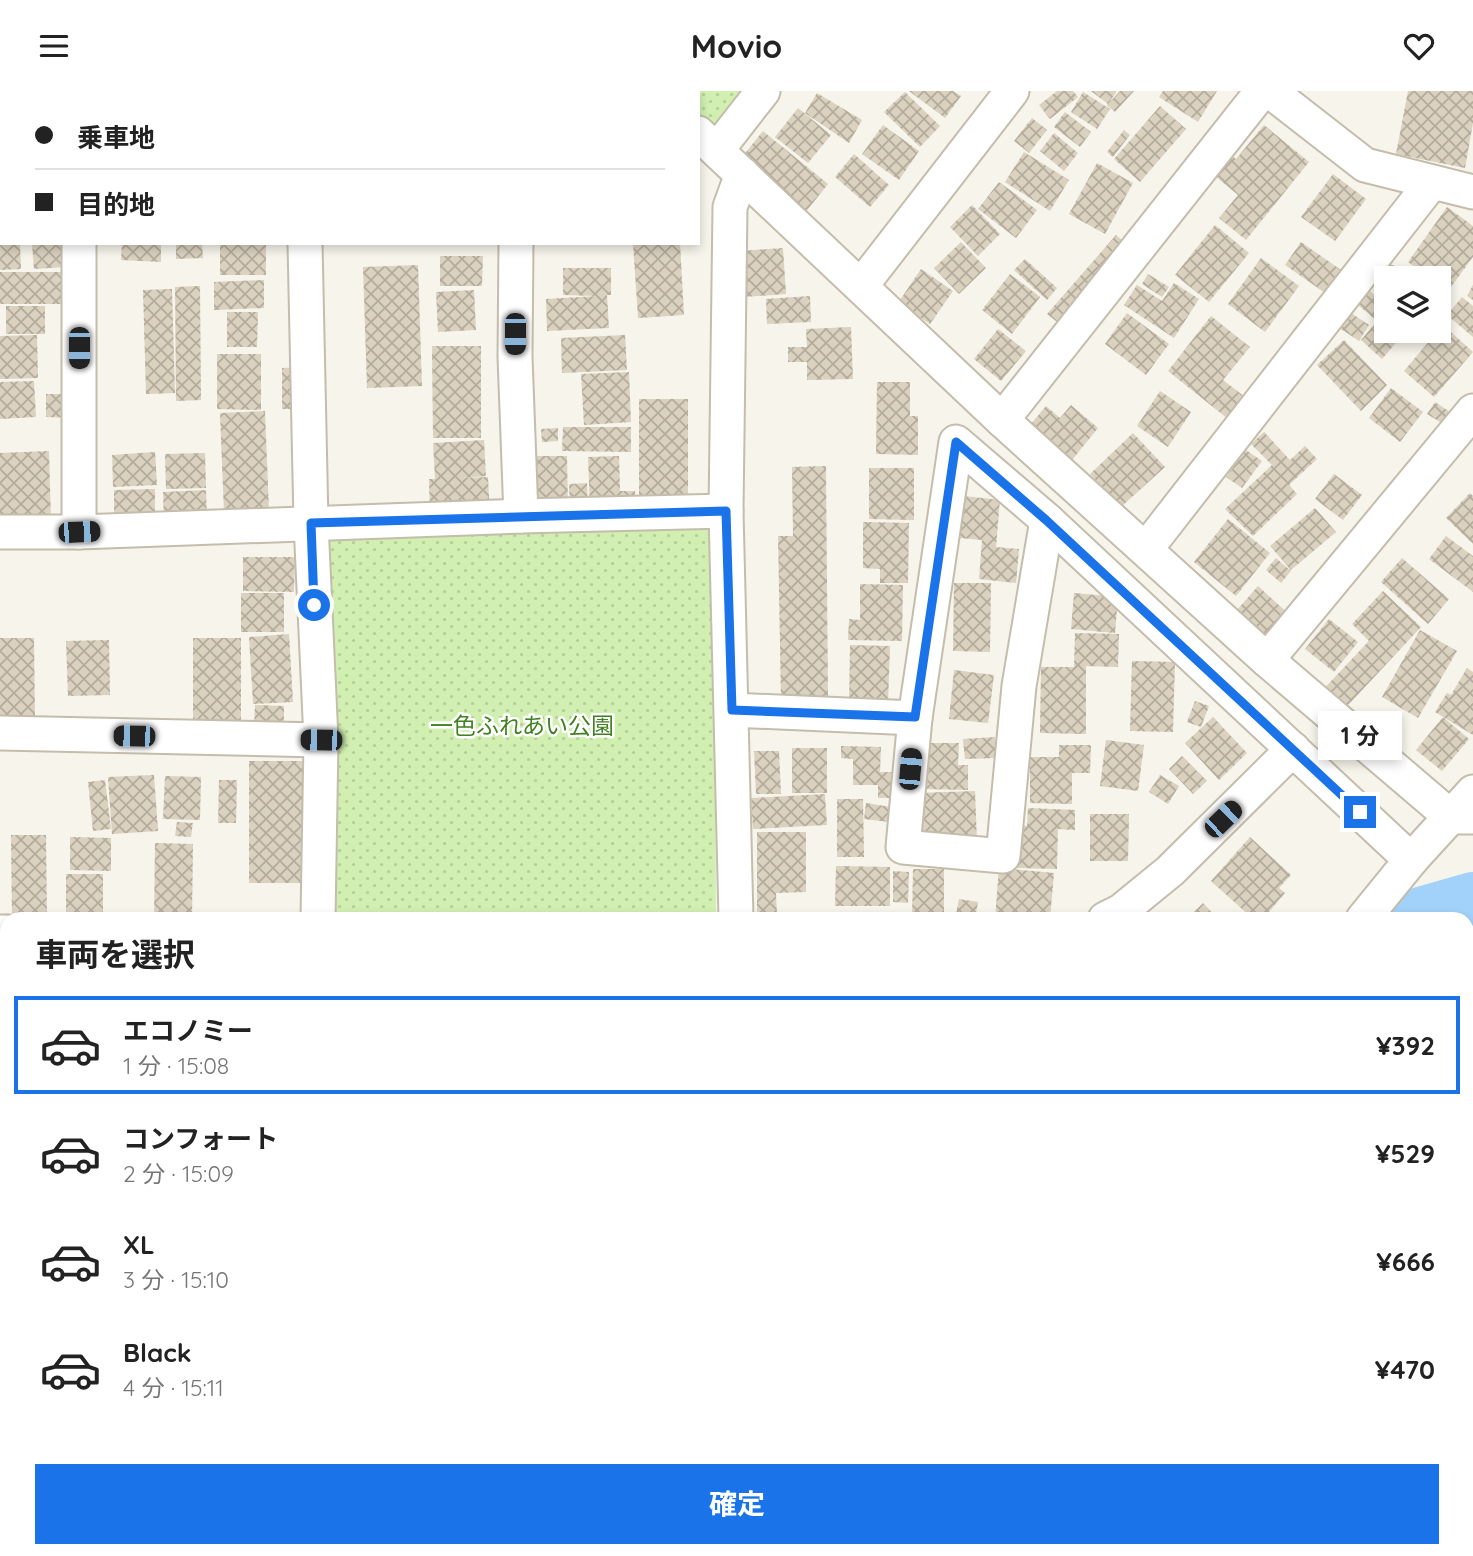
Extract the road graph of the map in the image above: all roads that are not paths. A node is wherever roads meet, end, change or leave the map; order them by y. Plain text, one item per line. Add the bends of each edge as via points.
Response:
1 (762, 91) edge
2 (1012, 91) edge
3 (1262, 91) edge
4 (1270, 91) edge
5 (708, 141) edge
6 (742, 174) junction
7 (1433, 182) junction
8 (1473, 192) edge
9 (79, 245) edge
10 (305, 245) edge
11 (516, 245) edge
12 (861, 286) junction
13 (1473, 411) edge
14 (1002, 420) junction
15 (726, 511) junction
16 (521, 516) junction
17 (1046, 520) junction
18 (311, 523) junction
19 (0, 532) edge
20 (79, 532) junction
21 (1146, 549) junction
22 (1267, 660) junction
23 (732, 710) junction
24 (915, 717) junction
25 (0, 733) edge
26 (321, 740) junction
27 (1293, 749) junction
28 (1473, 792) edge
29 (1462, 817) edge
30 (1411, 860) junction
31 (318, 912) edge
32 (736, 912) edge
33 (1119, 912) edge
34 (1369, 912) edge

1 - 5 street
2 - 12 street
3 - 14 street
4 - 7 street via 1365,165
5 - 6 street
6 - 12 street
6 - 15 street via 730,207
7 - 8 street
7 - 21 street
9 - 20 street
10 - 18 street
11 - 16 street
12 - 14 street
13 - 22 street
14 - 21 street
15 - 16 street
15 - 23 street
16 - 18 street
17 - 24 street via 956,442
17 - 24 street via 1019,687 1003,856 903,847
17 - 27 street
18 - 20 street
18 - 26 street
19 - 20 street
21 - 22 street
22 - 29 street
23 - 24 street
23 - 32 street
25 - 26 street
26 - 31 street
27 - 30 street
27 - 33 street via 1170,871
28 - 29 street
29 - 30 street
30 - 34 street

